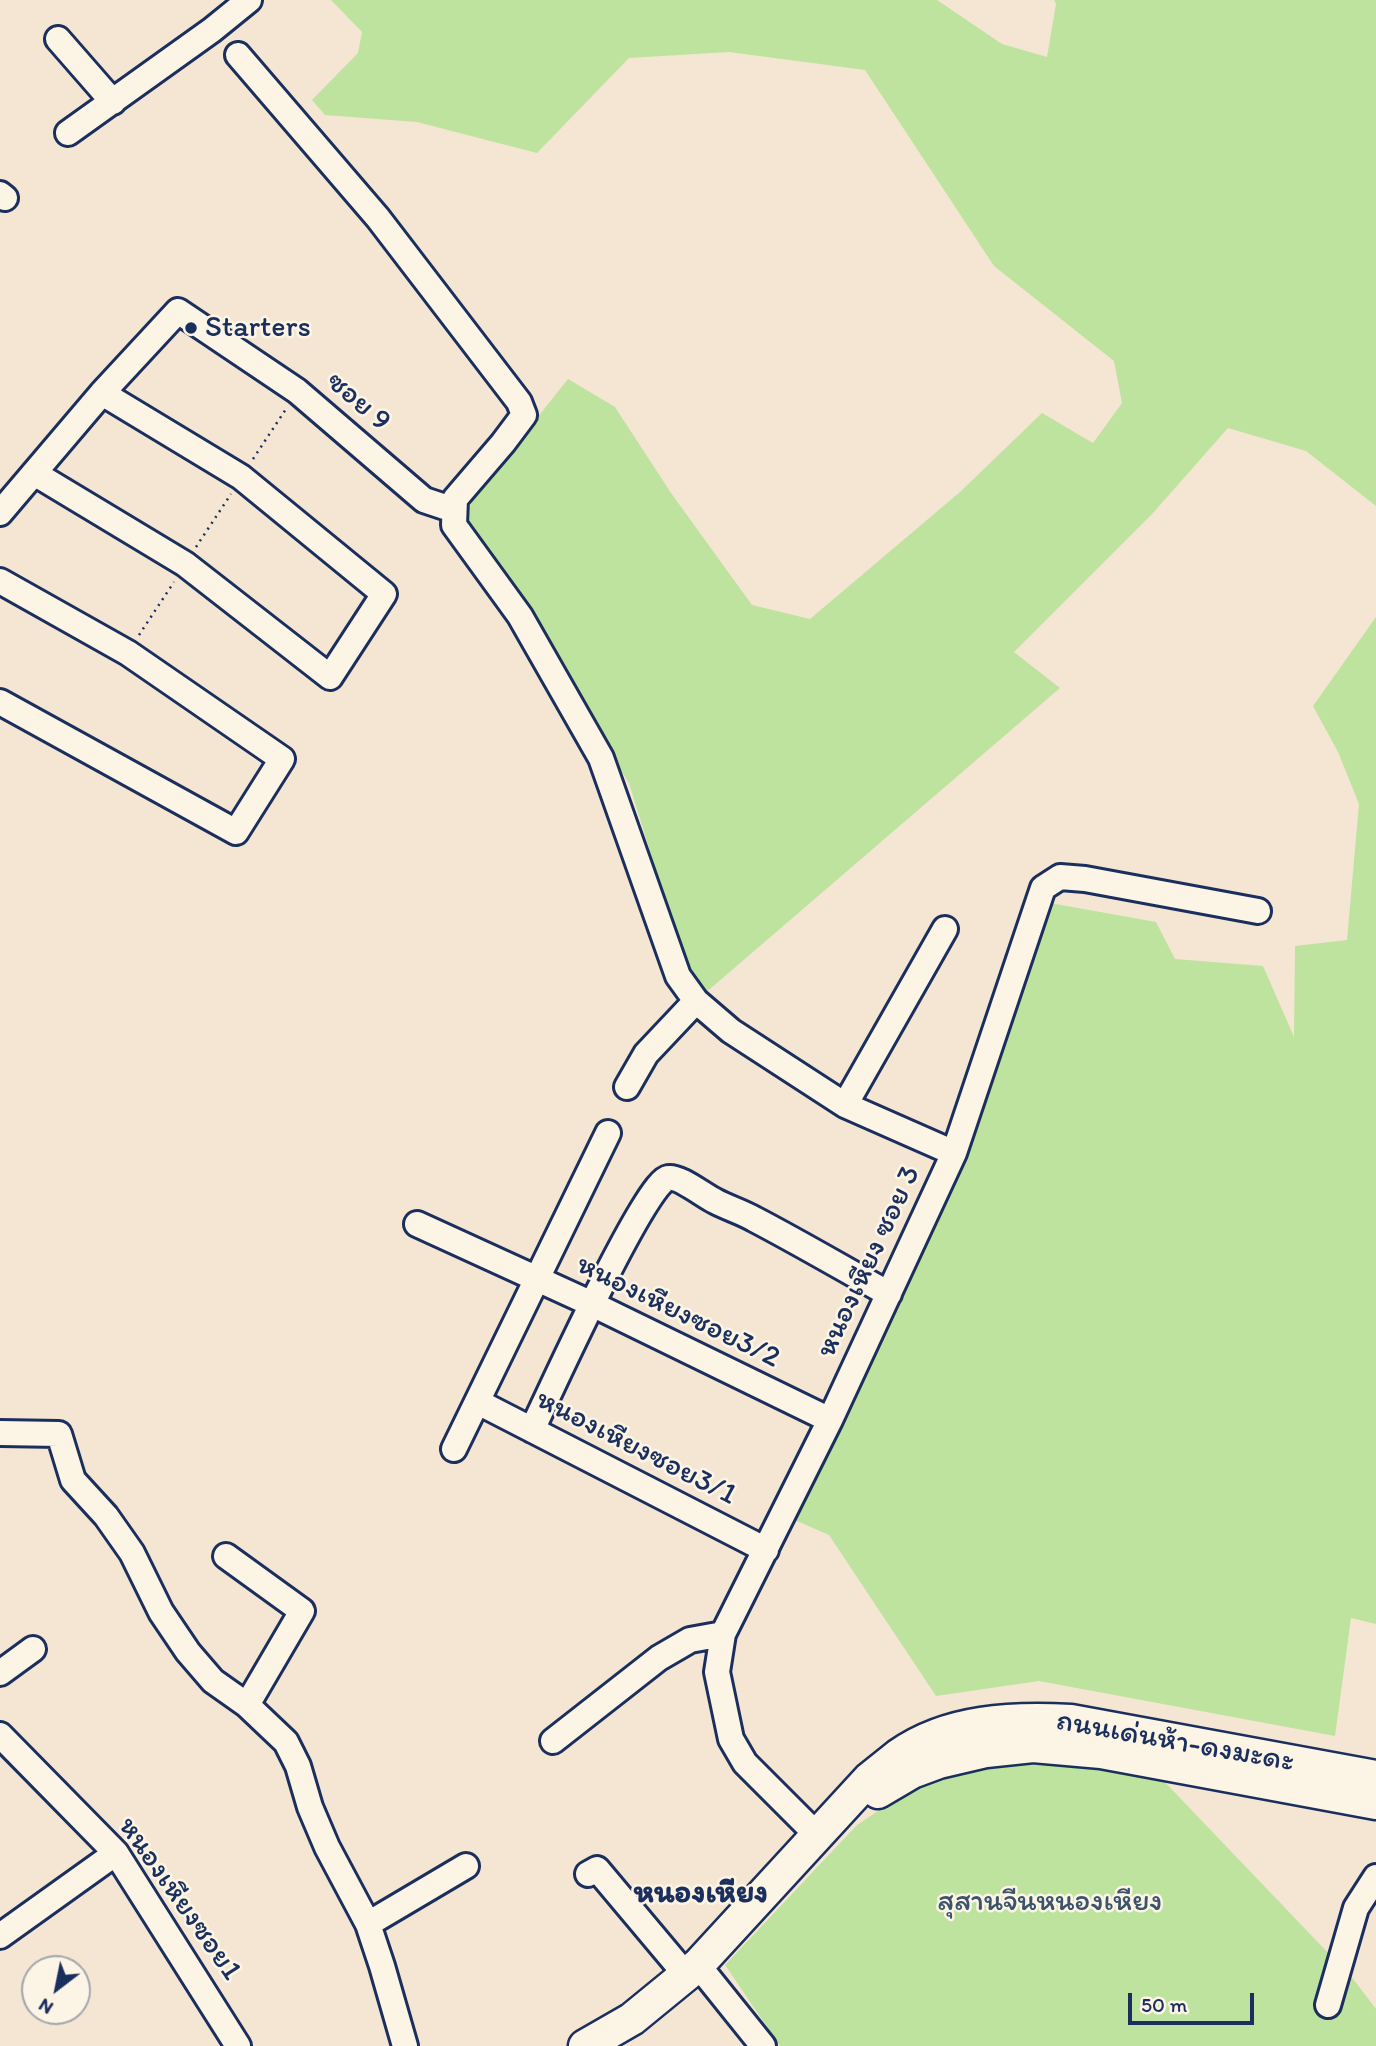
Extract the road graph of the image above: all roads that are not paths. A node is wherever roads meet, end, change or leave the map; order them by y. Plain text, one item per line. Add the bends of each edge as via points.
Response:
1 (249, 0) edge
2 (58, 39) dead end
3 (238, 55) dead end
4 (113, 102) junction
5 (68, 133) dead end
6 (102, 393) junction
7 (34, 473) junction
8 (454, 510) junction
9 (0, 513) edge
10 (0, 581) edge
11 (0, 702) edge
12 (1258, 911) dead end
13 (944, 929) dead end
14 (696, 1001) junction
15 (626, 1087) dead end
16 (845, 1105) junction
17 (608, 1133) dead end
18 (954, 1153) junction
19 (417, 1224) dead end
20 (537, 1279) junction
21 (889, 1294) junction
22 (592, 1304) junction
23 (478, 1402) junction
24 (830, 1420) junction
25 (532, 1430) junction
26 (0, 1433) edge
27 (454, 1449) dead end
28 (766, 1550) junction
29 (226, 1556) dead end
30 (723, 1634) junction
31 (33, 1649) dead end
32 (0, 1673) edge
33 (247, 1705) junction
34 (1070, 1734) junction
35 (0, 1735) edge
36 (553, 1741) dead end
37 (1376, 1776) edge
38 (1376, 1803) edge
39 (827, 1825) junction
40 (116, 1853) junction
41 (466, 1866) dead end
42 (588, 1874) dead end
43 (1376, 1877) edge
44 (368, 1924) junction
45 (0, 1936) edge
46 (692, 1970) junction
47 (1328, 2005) dead end
48 (238, 2046) edge
49 (405, 2046) edge
50 (585, 2046) edge
51 (763, 2046) edge

1 - 4 street
2 - 4 street
3 - 8 street via 378,218 519,402 524,415 455,499
4 - 5 street
6 - 7 street
6 - 7 street via 242,477 384,594 330,677 185,564
6 - 8 street, ซอย 9 via 178,311 297,391 424,500
7 - 9 street
8 - 14 street via 454,525 520,616 601,758 678,976
10 - 11 street via 128,653 282,759 236,832
12 - 18 street, หนองเหียง ซอย 3 via 1085,879 1060,877 1048,883
13 - 16 street
14 - 15 street via 646,1054
14 - 16 street via 731,1031
16 - 18 street
17 - 20 street
18 - 21 street, หนองเหียง ซอย 3
19 - 20 street, หนองเหียงซอย3/2
20 - 22 street, หนองเหียงซอย3/2
20 - 23 street
21 - 22 street via 752,1217 669,1178 645,1203
21 - 24 street, หนองเหียง ซอย 3
22 - 24 street, หนองเหียงซอย3/2
22 - 25 street
23 - 25 street, หนองเหียงซอย3/1
23 - 27 street
24 - 28 street, หนองเหียง ซอย 3
25 - 28 street, หนองเหียงซอย3/1
26 - 33 street via 59,1434 73,1480 132,1553 161,1612 188,1652 213,1681
28 - 30 street, หนองเหียง ซอย 3
29 - 33 street via 302,1611
30 - 36 street via 690,1640 659,1658
30 - 39 street, หนองเหียง ซอย 3 via 717,1672 732,1739 745,1763
31 - 32 street
33 - 44 street via 286,1742 327,1847
34 - 37 main road, ถนนเด่นห้า-ดงมะดะ
34 - 38 main road, ถนนเด่นห้า-ดงมะดะ
34 - 39 main road, ถนนเด่นห้า-ดงมะดะ via 1033,1719 979,1723 934,1736 869,1779
35 - 40 street, หนองเหียงซอย1
39 - 46 main road, ถนนเด่นห้า-ดงมะดะ
40 - 45 street
40 - 48 street, หนองเหียงซอย1
41 - 44 street
42 - 46 street via 597,1869
43 - 47 street via 1356,1908
44 - 49 street
46 - 50 main road, ถนนเด่นห้า-ดงมะดะ via 632,2019
46 - 51 street

